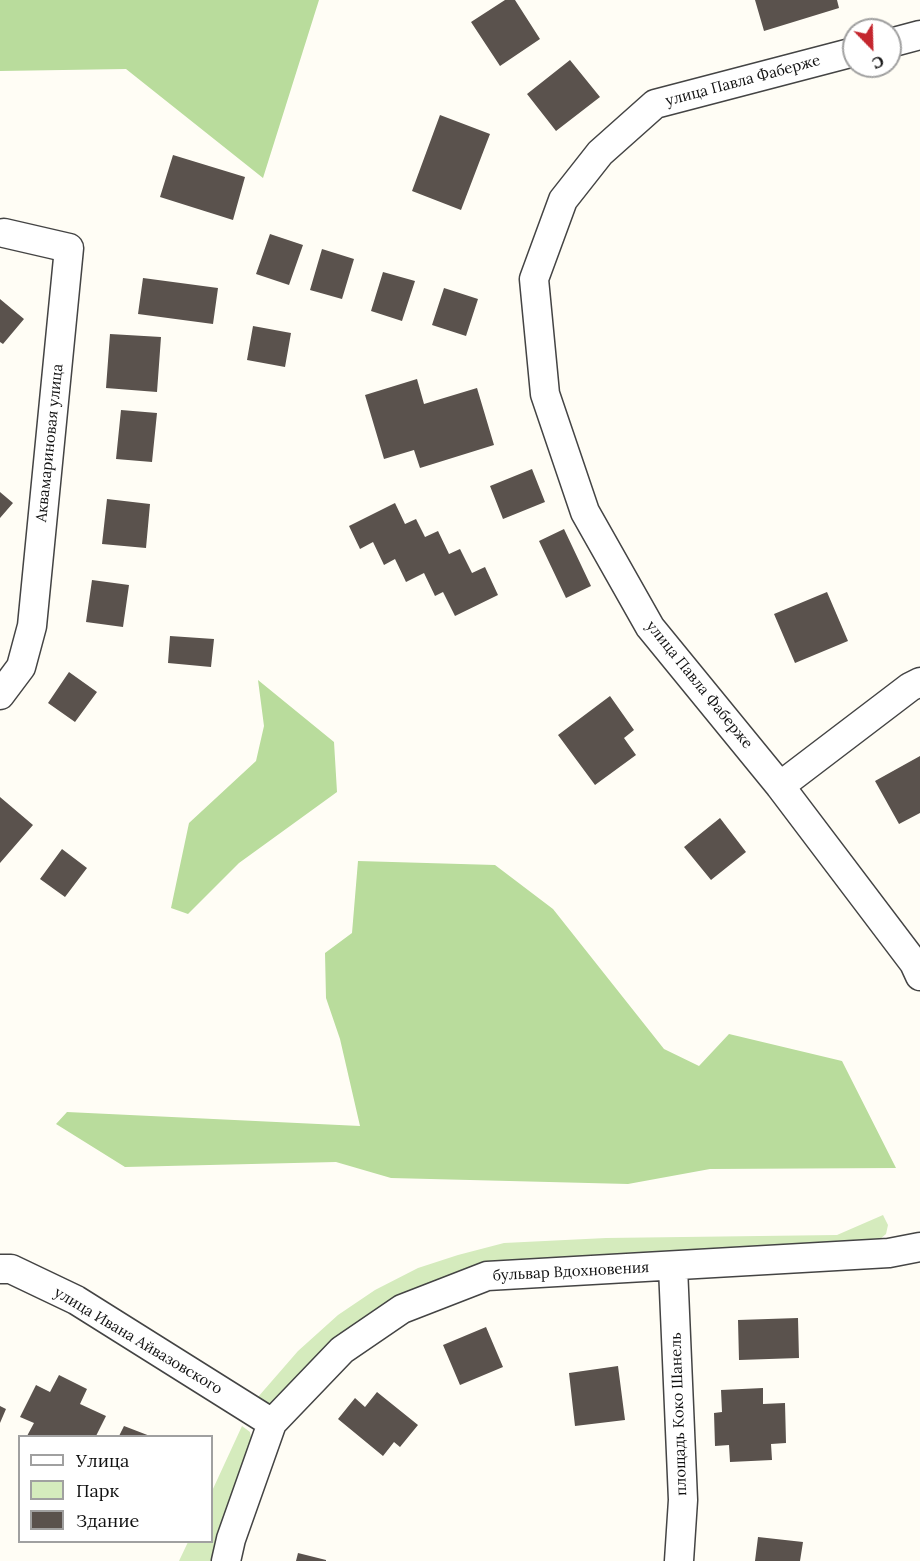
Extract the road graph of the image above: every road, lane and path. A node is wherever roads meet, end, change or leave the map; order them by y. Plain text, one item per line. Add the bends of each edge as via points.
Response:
1 (920, 35) edge
2 (902, 40) edge
3 (842, 55) edge
4 (4, 233) dead end
5 (920, 682) edge
6 (0, 695) edge
7 (780, 786) junction
8 (918, 966) edge
9 (920, 1247) edge
10 (673, 1266) junction
11 (0, 1269) edge
12 (272, 1423) junction
13 (226, 1561) edge
14 (679, 1561) edge

1 - 2 street
3 - 7 street, улица Павла Фаберже via 656,104 600,153 563,200 534,279 545,394 585,512 650,627
4 - 6 street, Аквамариновая улица via 69,248 32,626 21,667
5 - 7 street
7 - 8 street, улица Павла Фаберже
9 - 10 street, бульвар Вдохновения via 889,1253
10 - 12 street, бульвар Вдохновения via 487,1276 476,1280 402,1309 342,1350
10 - 14 street, площадь Коко Шанель via 683,1500
11 - 12 street, улица Ивана Айвазовского via 11,1269 76,1300
12 - 13 street, бульвар Вдохновения

